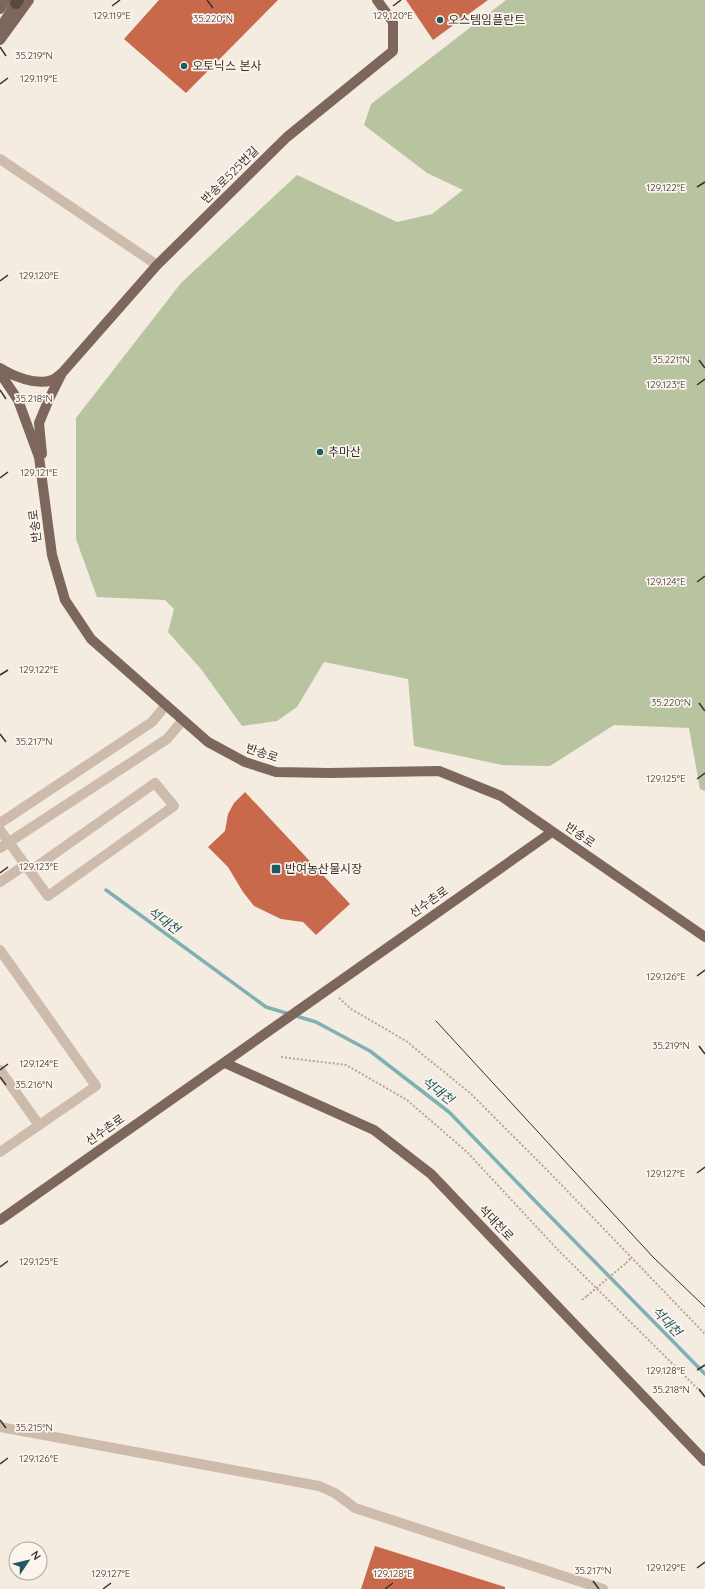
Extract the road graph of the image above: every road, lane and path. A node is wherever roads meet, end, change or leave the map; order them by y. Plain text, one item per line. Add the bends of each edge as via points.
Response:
1 (29, 0) edge
2 (377, 0) edge
3 (14, 1) edge
4 (0, 9) edge
5 (0, 28) edge
6 (0, 40) edge
7 (0, 160) edge
8 (157, 265) junction
9 (0, 368) edge
10 (0, 373) edge
11 (62, 373) junction
12 (42, 470) junction
13 (166, 705) junction
14 (183, 720) junction
15 (0, 823) edge
16 (0, 830) edge
17 (552, 832) junction
18 (4, 845) edge
19 (27, 868) junction
20 (0, 882) edge
21 (705, 937) edge
22 (0, 950) edge
23 (339, 998) dead end
24 (281, 1057) dead end
25 (225, 1062) junction
26 (0, 1070) edge
27 (39, 1125) junction
28 (0, 1152) edge
29 (0, 1220) edge
30 (631, 1258) junction
31 (582, 1300) dead end
32 (705, 1334) edge
33 (705, 1396) edge
34 (0, 1427) edge
35 (705, 1461) edge
36 (603, 1589) edge

1 - 6 main road
2 - 8 main road, 반송로525번길 via 393,22 393,51 287,137
3 - 4 main road
3 - 5 main road
7 - 8 street
8 - 11 main road, 반송로525번길
9 - 11 main road via 38,382 52,380
10 - 12 main road, 반송로 via 18,400
11 - 12 main road via 39,423
12 - 13 main road, 반송로 via 52,555 64,600 91,639
13 - 14 main road, 반송로
13 - 15 street via 152,722
14 - 17 main road, 반송로 via 208,742 245,762 276,772 438,771 501,796
14 - 18 street via 167,739
16 - 18 street
17 - 21 main road, 반송로
17 - 25 main road, 선수촌로
18 - 19 street
19 - 19 street via 155,783 174,806 48,896
19 - 20 street
22 - 27 street via 96,1086
23 - 30 path via 351,1009 406,1041 470,1093
24 - 33 path via 346,1065 407,1100 467,1152 558,1250
25 - 29 main road, 선수촌로
25 - 35 main road, 석대천로 via 374,1130 432,1174
26 - 27 street
27 - 28 street
30 - 31 path, bridge
30 - 32 path
34 - 36 street via 319,1486 335,1493 355,1508

